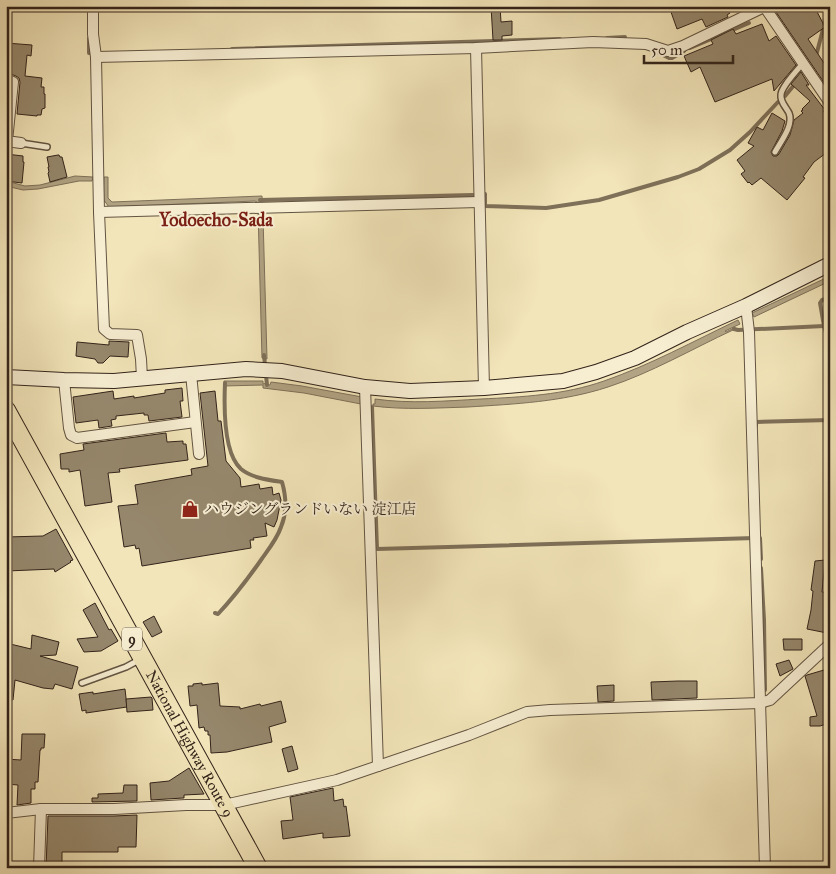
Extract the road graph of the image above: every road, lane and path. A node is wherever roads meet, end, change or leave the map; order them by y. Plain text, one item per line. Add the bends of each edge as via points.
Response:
1 (93, 6) edge
2 (764, 7) edge
3 (476, 48) junction
4 (96, 57) junction
5 (803, 63) junction
6 (6, 79) edge
7 (830, 103) edge
8 (7, 141) edge
9 (20, 143) joint
10 (47, 146) dead end
11 (775, 152) dead end
12 (479, 202) junction
13 (99, 212) junction
14 (830, 264) edge
15 (746, 306) junction
16 (191, 374) junction
17 (6, 378) edge
18 (142, 378) junction
19 (64, 380) junction
20 (366, 387) junction
21 (484, 388) junction
22 (6, 410) edge
23 (195, 422) junction
24 (199, 454) dead end
25 (830, 646) edge
26 (143, 659) junction
27 (82, 683) dead end
28 (760, 703) junction
29 (378, 766) junction
30 (224, 805) junction
31 (41, 809) junction
32 (6, 813) edge
33 (39, 868) edge
34 (258, 868) edge
35 (765, 868) edge

1 - 4 street
2 - 3 street via 668,51 646,44 602,43
2 - 5 street
3 - 4 street
3 - 12 street
4 - 13 street
5 - 7 street
5 - 11 lane via 781,95 790,126
6 - 8 street via 13,82
8 - 9 street
9 - 10 lane
12 - 13 street
12 - 21 street
13 - 18 street via 104,329 110,334 137,335
14 - 15 street
15 - 21 street via 635,358 596,372 563,381
15 - 28 street
16 - 18 street
16 - 20 street via 246,369 282,371
16 - 23 street
17 - 19 street
18 - 19 street
19 - 23 street via 69,428 71,435 77,438
20 - 21 street via 410,391
20 - 29 street
22 - 26 highway, National Highway Route 9 / 9
23 - 24 street
25 - 28 street via 770,700
26 - 27 lane
26 - 30 highway, National Highway Route 9 / 9
28 - 29 street via 527,712
28 - 35 street
29 - 30 street via 336,780
30 - 31 street
30 - 34 highway, National Highway Route 9 / 9
31 - 32 street
31 - 33 street

